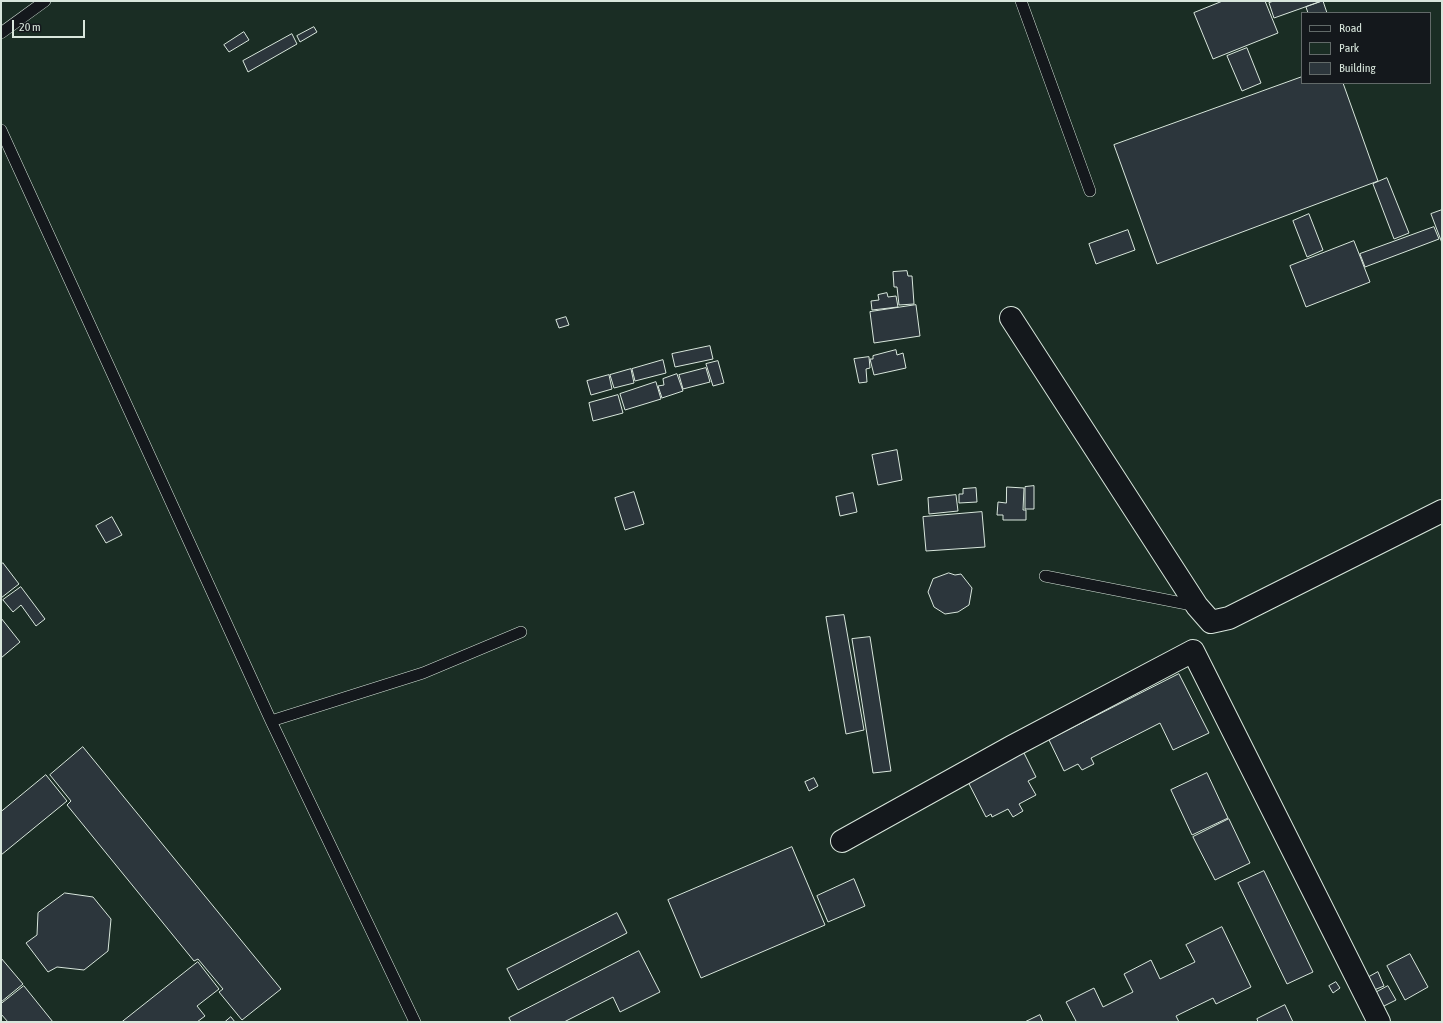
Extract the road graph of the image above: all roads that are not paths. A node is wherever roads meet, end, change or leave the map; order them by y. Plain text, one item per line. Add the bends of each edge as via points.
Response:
1 (45, 1) edge
2 (1022, 1) edge
3 (1, 33) edge
4 (1, 130) edge
5 (1090, 191) dead end
6 (1011, 318) dead end
7 (1442, 511) edge
8 (1045, 576) dead end
9 (1197, 606) junction
10 (521, 632) dead end
11 (272, 721) junction
12 (842, 842) dead end
13 (416, 1022) edge
14 (1379, 1022) edge

1 - 3 lane
2 - 5 lane
4 - 11 lane
6 - 9 street
7 - 9 street via 1229,618 1211,622
8 - 9 lane
10 - 11 lane via 423,673
11 - 13 lane
12 - 14 street via 1013,746 1193,651

